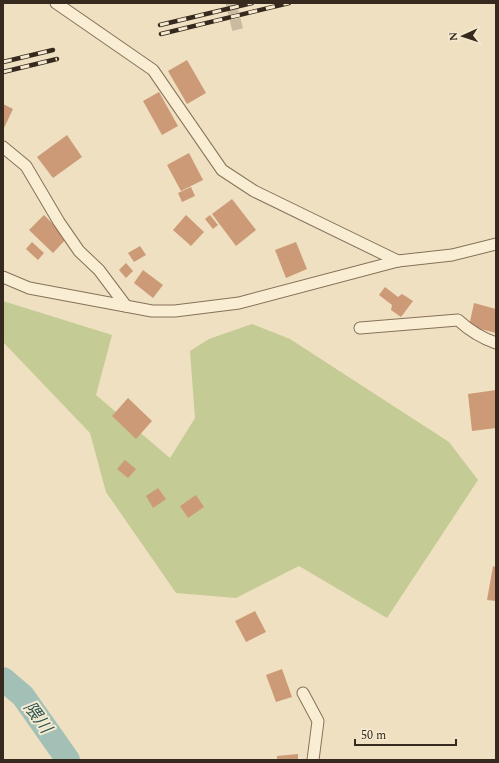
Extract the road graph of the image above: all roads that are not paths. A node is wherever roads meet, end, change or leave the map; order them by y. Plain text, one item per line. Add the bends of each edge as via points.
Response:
1 (56, 3) edge
2 (3, 147) edge
3 (496, 244) edge
4 (398, 261) junction
5 (3, 277) edge
6 (126, 306) junction
7 (360, 328) dead end
8 (496, 343) edge
9 (303, 693) dead end
10 (313, 760) edge

1 - 4 street via 153,70 222,170 254,192
2 - 6 street via 26,166 79,251 99,270
3 - 4 street via 452,255
4 - 6 street via 239,303 175,311 152,311
5 - 6 street via 29,288
7 - 8 street via 458,320 472,332
9 - 10 street via 318,721

